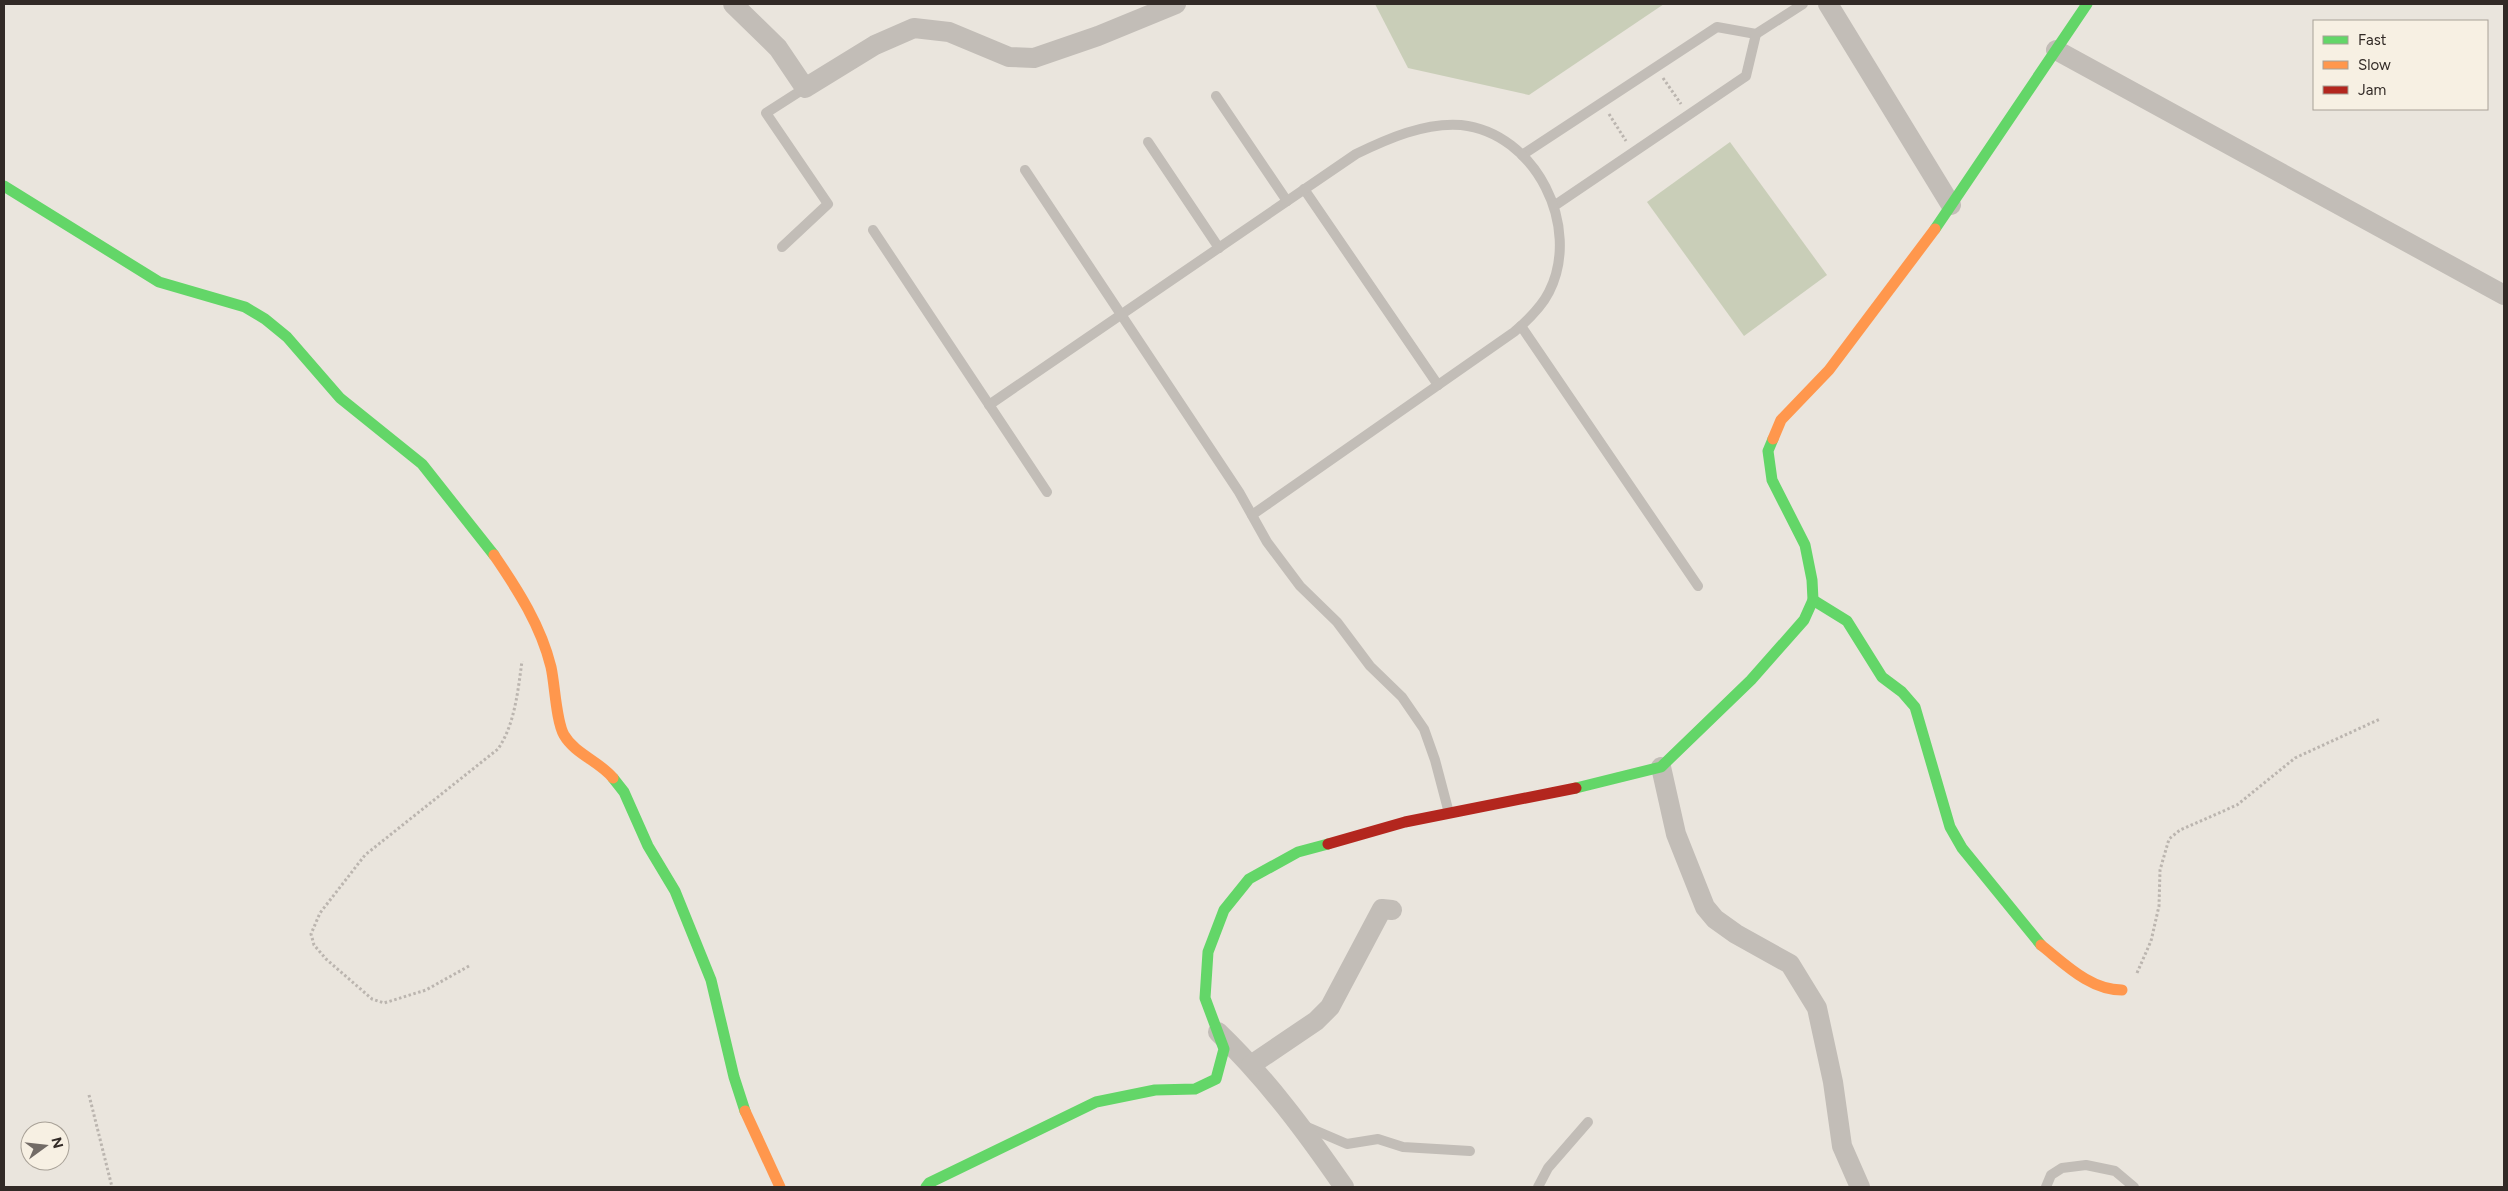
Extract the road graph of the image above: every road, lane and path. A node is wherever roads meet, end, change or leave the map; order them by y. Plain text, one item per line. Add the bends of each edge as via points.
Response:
1 (733, 4) edge
2 (1176, 4) edge
3 (1803, 4) edge
4 (1828, 4) edge
5 (2088, 4) edge
6 (1756, 34) junction
7 (2056, 50) junction
8 (1656, 68) junction
9 (805, 88) junction
10 (1216, 96) dead end
11 (1601, 103) junction
12 (1688, 115) junction
13 (1148, 142) dead end
14 (1633, 152) junction
15 (1522, 155) junction
16 (1025, 170) dead end
17 (4, 186) edge
18 (1304, 189) junction
19 (1287, 201) junction
20 (1952, 205) junction
21 (1554, 206) junction
22 (873, 230) dead end
23 (782, 247) dead end
24 (1219, 248) junction
25 (2504, 295) edge
26 (1121, 315) junction
27 (1521, 326) junction
28 (1438, 386) junction
29 (989, 405) junction
30 (1047, 492) dead end
31 (1252, 515) junction
32 (1698, 586) dead end
33 (1813, 600) junction
34 (522, 659) dead end
35 (2380, 719) dead end
36 (1661, 767) junction
37 (1449, 813) junction
38 (1392, 910) dead end
39 (469, 966) dead end
40 (2122, 990) joint
41 (1218, 1032) junction
42 (1251, 1065) junction
43 (89, 1095) dead end
44 (1298, 1122) junction
45 (1588, 1122) dead end
46 (1470, 1151) dead end
47 (112, 1187) edge
48 (780, 1187) edge
49 (926, 1187) edge
50 (1344, 1187) edge
51 (1538, 1187) edge
52 (1860, 1187) edge
53 (2046, 1187) edge
54 (2134, 1187) edge

1 - 9 street via 778,48
2 - 9 street via 1034,58 1008,57 950,32 914,28 875,45
3 - 6 lane
4 - 20 street
5 - 7 street
6 - 8 lane via 1717,27
6 - 12 lane via 1746,76
7 - 20 street
7 - 25 street
8 - 11 lane
8 - 12 path
9 - 23 lane via 766,113 828,204
10 - 19 lane
11 - 14 path
11 - 15 lane
12 - 14 lane
13 - 24 lane
14 - 21 lane
15 - 18 lane via 1518,149 1495,136 1461,125 1422,128 1356,154
15 - 21 lane via 1538,175
16 - 26 lane
17 - 48 street via 159,282 245,307 265,319 287,337 340,398 422,464 486,543 524,599 543,643 563,733 571,745 610,776 624,792 648,846 676,891 711,980 745,1110
18 - 19 lane
18 - 28 lane
19 - 24 lane
20 - 33 street via 1829,370 1781,420 1768,451 1772,480 1804,545
21 - 27 lane via 1559,228 1557,263 1549,292
22 - 29 lane
24 - 26 lane
26 - 29 lane
26 - 31 lane
27 - 28 lane
27 - 32 lane
28 - 31 lane
29 - 30 lane
31 - 37 lane via 1267,542 1300,586 1337,622 1370,666 1402,697 1424,729
33 - 36 street via 1804,620 1751,680
33 - 40 street via 1846,621 1882,677 1915,706 1950,827 1962,848 2004,902 2040,944 2087,981
34 - 39 path via 518,693 506,738 498,749 365,855 320,914 312,934 314,945 326,959 372,999 384,1003 426,990
35 - 40 path via 2295,758 2237,805 2180,830 2169,839 2160,870 2159,906 2151,941 2139,970
36 - 37 street
36 - 52 street via 1676,834 1705,907 1736,934 1790,964 1817,1008 1834,1082 1842,1146
37 - 41 street via 1298,852 1249,879 1224,910 1208,952 1205,998
38 - 42 street via 1382,909 1330,1007 1316,1021
41 - 42 street
41 - 49 street via 1224,1049 1216,1078 1195,1089 1155,1090 1096,1102
42 - 44 street
43 - 47 path
44 - 46 lane via 1348,1144 1378,1139 1403,1147
44 - 50 street
45 - 51 lane via 1548,1168
53 - 54 lane via 2052,1175 2062,1168 2086,1165 2115,1172

